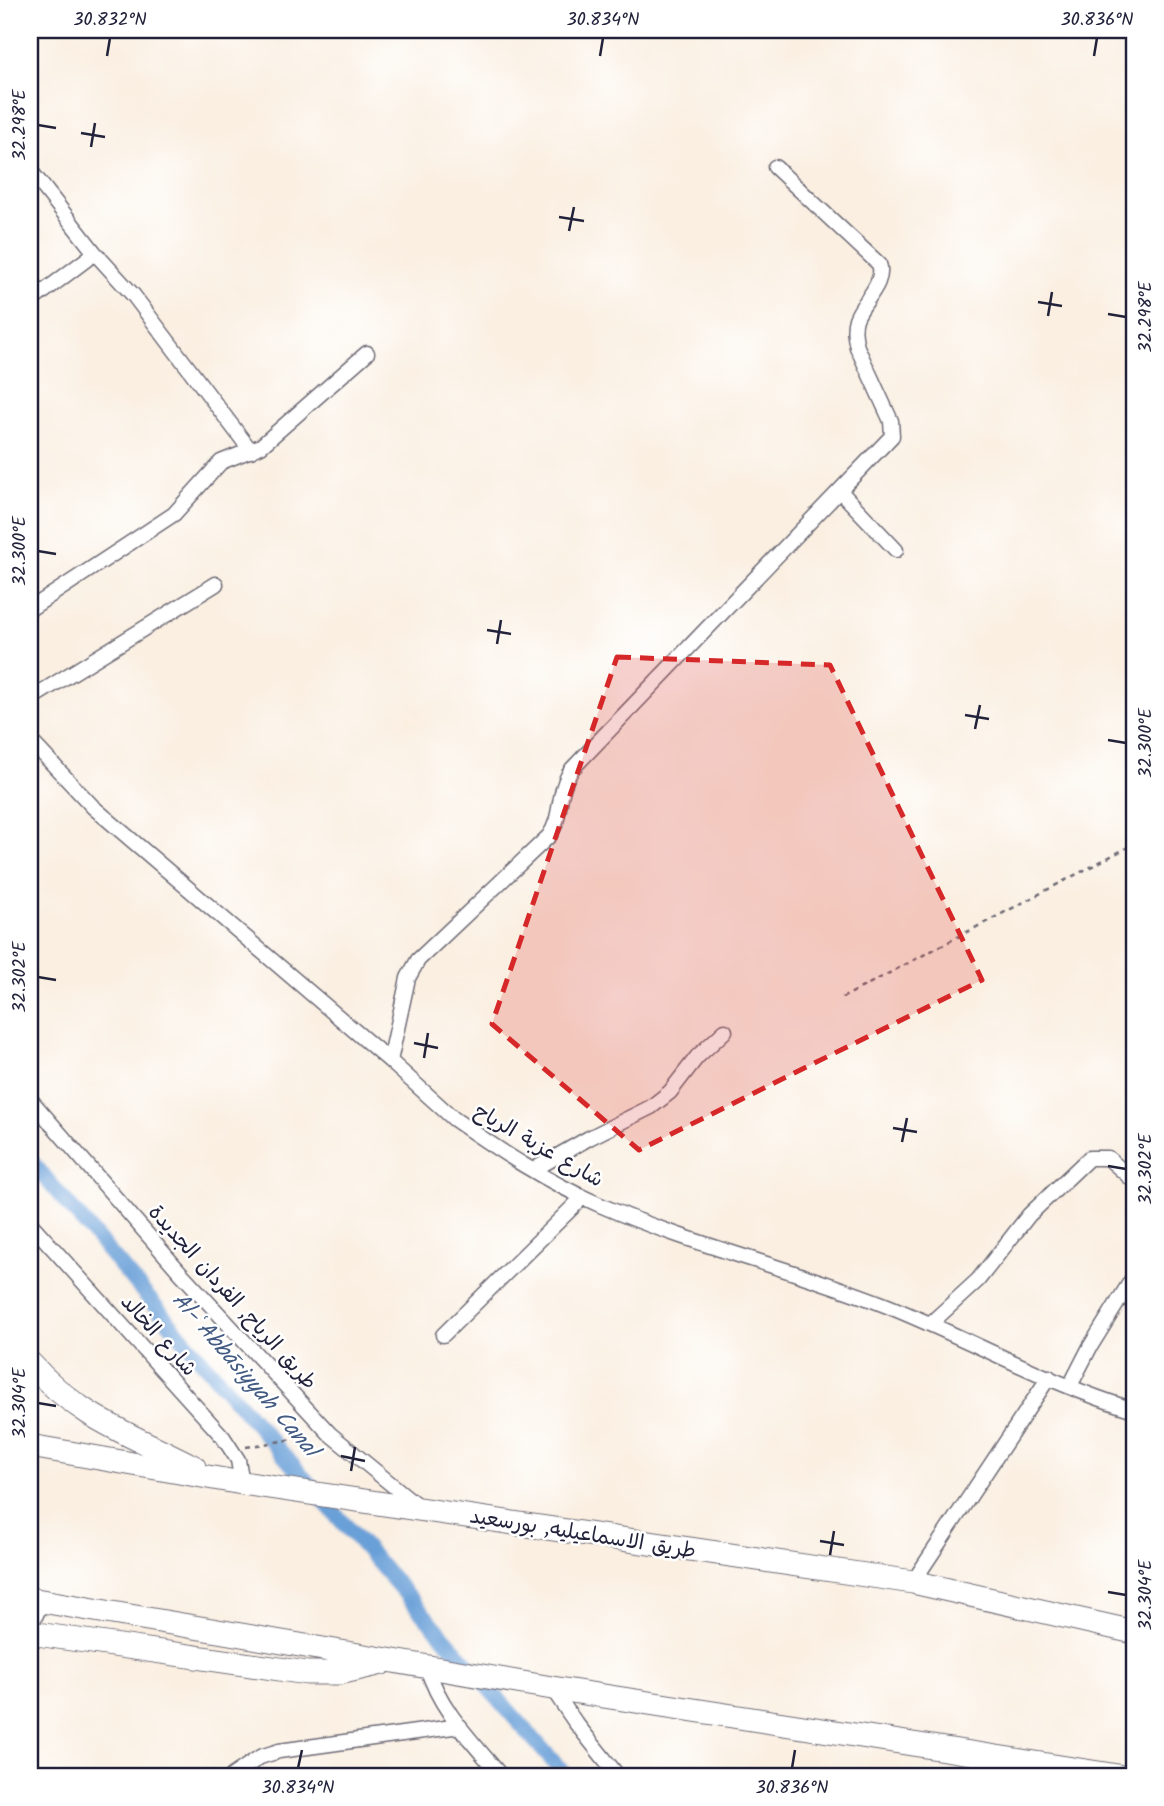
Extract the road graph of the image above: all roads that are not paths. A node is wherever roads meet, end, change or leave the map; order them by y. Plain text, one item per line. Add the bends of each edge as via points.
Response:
1 (775, 167) dead end
2 (30, 170) edge
3 (95, 253) junction
4 (30, 302) edge
5 (367, 353) dead end
6 (251, 451) junction
7 (840, 491) junction
8 (896, 550) dead end
9 (216, 584) dead end
10 (30, 609) edge
11 (30, 699) edge
12 (30, 740) edge
13 (725, 1031) dead end
14 (390, 1061) junction
15 (30, 1099) edge
16 (533, 1171) junction
17 (1134, 1181) edge
18 (583, 1196) junction
19 (30, 1223) edge
20 (1134, 1276) edge
21 (930, 1324) junction
22 (443, 1335) dead end
23 (30, 1363) edge
24 (1049, 1377) junction
25 (1070, 1386) junction
26 (1132, 1404) edge
27 (30, 1446) edge
28 (216, 1478) junction
29 (242, 1483) junction
30 (411, 1507) junction
31 (913, 1582) junction
32 (36, 1601) edge
33 (35, 1632) edge
34 (1134, 1632) edge
35 (389, 1661) junction
36 (427, 1667) junction
37 (552, 1688) junction
38 (460, 1726) junction
39 (232, 1776) edge
40 (501, 1776) edge
41 (618, 1776) edge
42 (1118, 1776) edge

1 - 7 street via 881,269 854,328 857,347 893,431 890,440
2 - 3 street
3 - 4 street
3 - 6 street via 134,296
5 - 6 street
6 - 10 street via 221,462 174,514
7 - 8 street
7 - 14 street via 572,769 561,789 549,836 418,960 408,978
9 - 11 street
12 - 14 street, شارع عزبة الرياح via 93,807
13 - 16 street via 651,1107
14 - 16 street, شارع عزبة الرياح via 454,1119
15 - 30 street, طريق الرياح, الفردان الجديدة via 179,1271 330,1434
16 - 18 street, شارع عزبة الرياح
17 - 21 street via 1108,1158 1089,1158 1028,1215 978,1280
18 - 21 street, شارع عزبة الرياح via 649,1225 824,1282
18 - 22 street
19 - 29 street, شارع الخالد via 233,1449
20 - 25 street
21 - 24 street, شارع عزبة الرياح
23 - 28 highway via 60,1394 98,1420
24 - 25 street, شارع عزبة الرياح
24 - 31 street
25 - 26 street, شارع عزبة الرياح
27 - 28 highway, طريق الاسماعيليه, بورسعيد
28 - 29 highway, طريق الاسماعيليه, بورسعيد
29 - 30 highway, طريق الاسماعيليه, بورسعيد
30 - 31 highway, طريق الاسماعيليه, بورسعيد
31 - 34 highway, طريق الاسماعيليه, بورسعيد
32 - 33 street
32 - 35 highway
33 - 35 highway via 307,1673 356,1670
35 - 36 highway
36 - 37 highway
36 - 38 street via 439,1699
37 - 41 street
37 - 42 highway
38 - 39 street via 279,1751 260,1757
38 - 40 street

